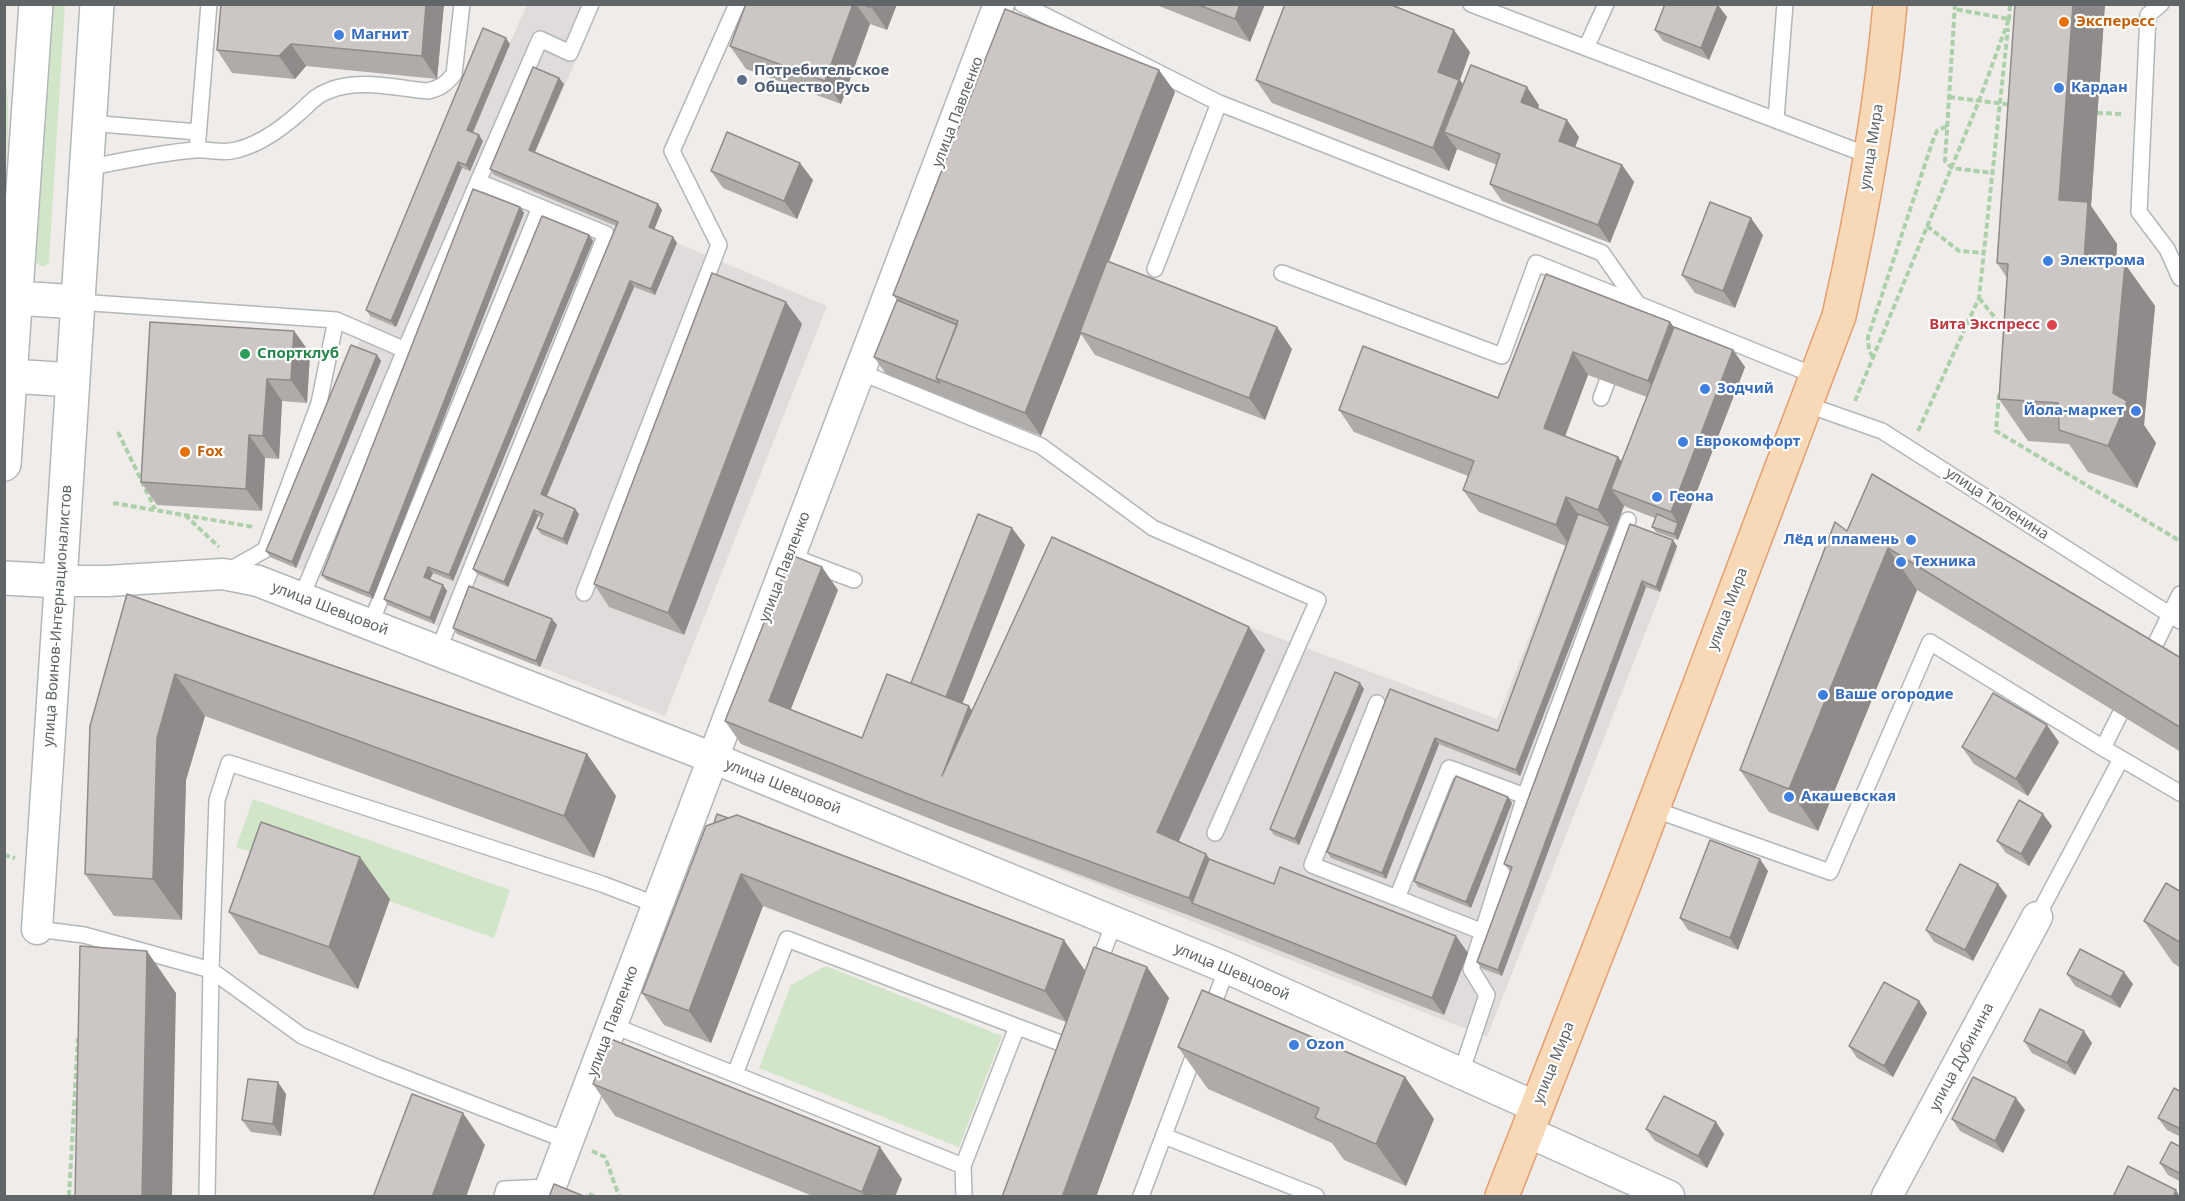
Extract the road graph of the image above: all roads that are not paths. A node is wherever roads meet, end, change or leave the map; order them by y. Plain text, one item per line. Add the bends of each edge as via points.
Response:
1 (36, 4) edge
2 (97, 4) edge
3 (209, 4) edge
4 (462, 4) edge
5 (591, 4) edge
6 (737, 4) edge
7 (999, 4) edge
8 (1022, 4) edge
9 (1471, 4) edge
10 (1606, 4) edge
11 (1785, 4) edge
12 (1890, 4) edge
13 (2161, 4) edge
14 (1586, 48) junction
15 (1219, 103) junction
16 (1776, 119) junction
17 (90, 123) junction
18 (198, 132) junction
19 (197, 150) junction
20 (1870, 156) junction
21 (86, 168) junction
22 (479, 182) junction
23 (540, 207) junction
24 (1155, 269) dead end
25 (1282, 273) dead end
26 (2181, 278) edge
27 (10, 296) edge
28 (78, 302) junction
29 (1637, 303) junction
30 (336, 320) junction
31 (405, 350) junction
32 (860, 372) junction
33 (8, 376) edge
34 (73, 380) junction
35 (1811, 390) junction
36 (1601, 398) dead end
37 (4, 464) edge
38 (1628, 520) dead end
39 (790, 556) junction
40 (231, 569) junction
41 (4, 578) edge
42 (854, 580) dead end
43 (60, 581) junction
44 (584, 593) dead end
45 (2181, 594) edge
46 (301, 598) junction
47 (2175, 618) edge
48 (370, 625) junction
49 (438, 651) junction
50 (2147, 662) edge
51 (1377, 703) dead end
52 (2120, 714) edge
53 (2103, 748) junction
54 (713, 758) junction
55 (2121, 759) junction
56 (2181, 793) edge
57 (1525, 796) junction
58 (1653, 808) junction
59 (1215, 833) dead end
60 (1397, 898) junction
61 (657, 905) junction
62 (2037, 917) joint
63 (1114, 923) junction
64 (37, 929) joint
65 (1483, 932) junction
66 (1227, 968) junction
67 (211, 970) junction
68 (1091, 985) edge
69 (612, 1025) junction
70 (1076, 1026) edge
71 (1017, 1027) junction
72 (1461, 1073) junction
73 (735, 1074) junction
74 (1532, 1119) junction
75 (1164, 1136) junction
76 (568, 1141) junction
77 (963, 1166) junction
78 (548, 1192) edge
79 (207, 1197) edge
80 (502, 1197) edge
81 (964, 1197) edge
82 (1141, 1197) edge
83 (1316, 1197) edge
84 (1502, 1197) edge
85 (1669, 1197) edge
86 (1887, 1197) edge

1 - 27 street
2 - 17 street, улица Воинов-Интернационалистов
3 - 18 lane
4 - 19 lane via 454,74 438,89 356,84 339,87 314,98 279,129 255,143 231,151
5 - 22 lane via 570,53 540,39
6 - 44 lane via 672,152 718,245
7 - 32 street, улица Павленко
8 - 15 lane
9 - 14 lane
10 - 14 lane
11 - 16 lane
12 - 20 main road, улица Мира
13 - 26 lane via 2148,15 2139,212 2167,249
14 - 16 lane
15 - 24 lane
15 - 29 lane via 1602,254
16 - 20 lane
17 - 18 lane
17 - 21 street, улица Воинов-Интернационалистов
18 - 19 lane
19 - 21 lane
20 - 35 main road, улица Мира via 1839,316
21 - 28 street, улица Воинов-Интернационалистов
22 - 23 lane
22 - 31 lane
23 - 48 lane
23 - 49 lane via 606,234
25 - 29 lane, улица Тюленина via 1502,356 1536,263
27 - 28 street
27 - 33 street
28 - 30 lane
28 - 34 street, улица Воинов-Интернационалистов
29 - 35 lane, улица Тюленина
29 - 36 lane
30 - 31 lane
30 - 40 lane via 319,404 265,550
31 - 46 lane
32 - 39 street, улица Павленко
32 - 59 lane via 1041,446 1153,528 1318,600
33 - 34 street
33 - 37 street
34 - 43 street, улица Воинов-Интернационалистов
35 - 47 lane, улица Тюленина via 1848,419 1882,431 1910,448
35 - 58 main road, улица Мира
38 - 57 lane
39 - 42 lane
39 - 54 street, улица Павленко
40 - 43 street, улица Шевцовой via 108,581
40 - 46 street, улица Шевцовой
41 - 43 street, улица Шевцовой
43 - 64 street, улица Воинов-Интернационалистов
45 - 47 lane
46 - 48 street, улица Шевцовой
47 - 50 lane
48 - 49 street, улица Шевцовой
49 - 54 street, улица Шевцовой
51 - 60 lane via 1312,865
52 - 53 lane
53 - 55 lane
53 - 58 lane via 1930,642 1830,872
54 - 61 street, улица Павленко
54 - 63 street, улица Шевцовой
55 - 56 lane
55 - 62 lane
57 - 60 lane via 1449,768
57 - 65 lane
58 - 74 main road, улица Мира
60 - 65 lane
61 - 67 lane via 229,763 218,800
61 - 69 street, улица Павленко
62 - 86 street, улица Дубинина
63 - 66 street, улица Шевцовой
63 - 68 lane
64 - 67 lane via 84,935
65 - 72 lane via 1471,969 1487,995
66 - 72 street, улица Шевцовой
66 - 75 lane
67 - 76 lane via 302,1036
67 - 79 lane
69 - 73 lane
69 - 76 street, улица Павленко
70 - 71 lane via 1068,1046
71 - 73 lane via 787,939
71 - 77 lane
72 - 74 street, улица Шевцовой
73 - 77 lane
74 - 84 main road, улица Мира
74 - 85 street, улица Шевцовой
75 - 82 lane
75 - 83 lane
76 - 78 street, улица Павленко
77 - 81 lane
78 - 80 lane via 504,1189

